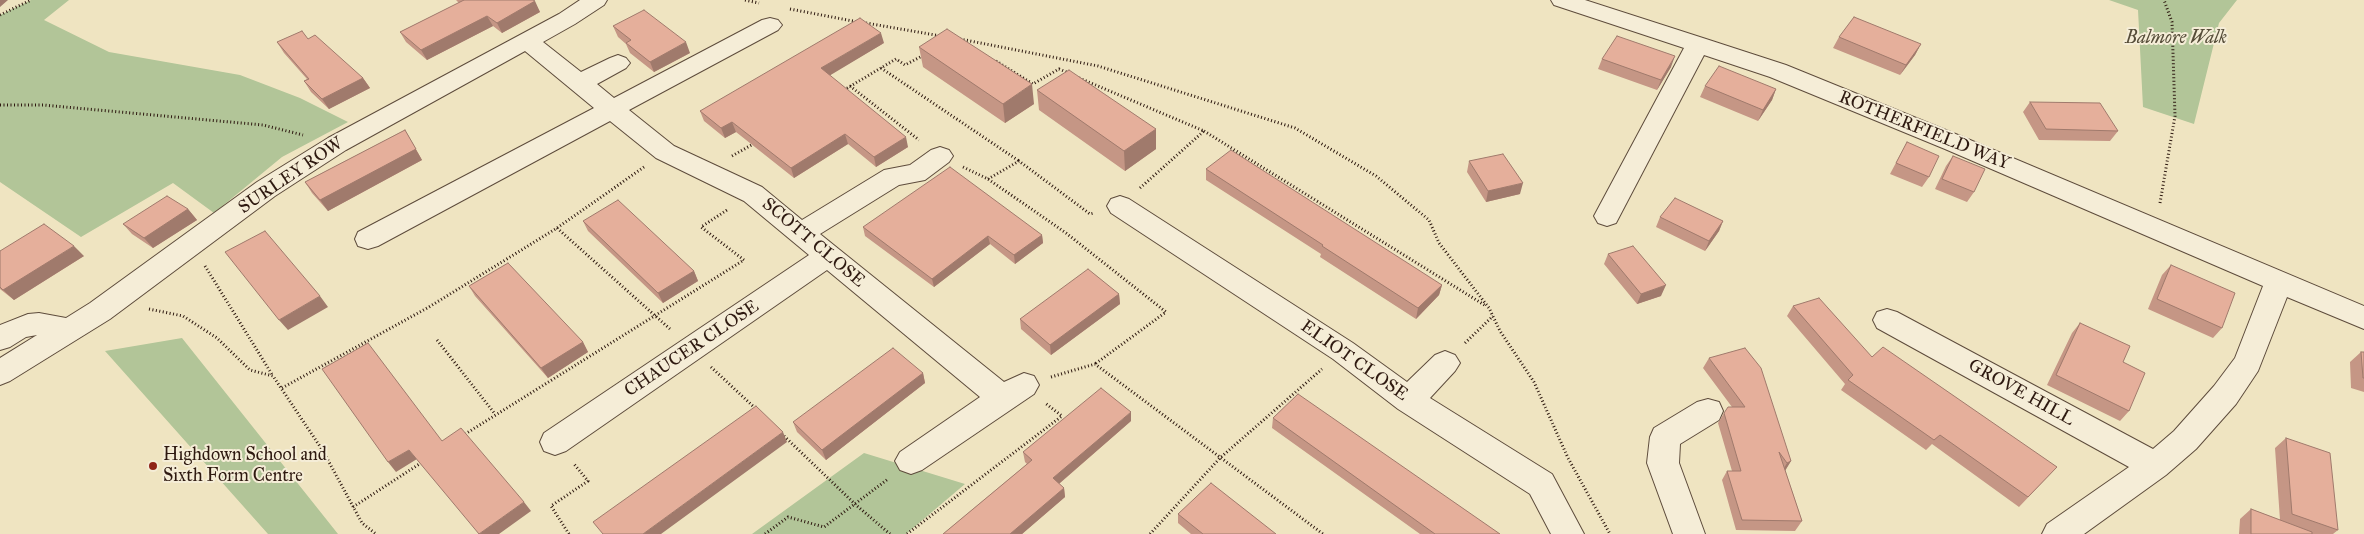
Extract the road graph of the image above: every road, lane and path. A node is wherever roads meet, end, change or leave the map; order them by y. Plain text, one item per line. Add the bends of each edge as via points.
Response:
1 (31, 0) edge
2 (596, 0) edge
3 (745, 0) edge
4 (1562, 0) edge
5 (2164, 0) edge
6 (772, 12) junction
7 (0, 15) edge
8 (944, 36) edge
9 (954, 38) edge
10 (958, 38) junction
11 (526, 40) junction
12 (1698, 44) junction
13 (975, 48) edge
14 (929, 52) edge
15 (992, 58) edge
16 (618, 63) dead end
17 (881, 68) junction
18 (580, 83) junction
19 (850, 86) junction
20 (841, 92) edge
21 (0, 105) edge
22 (611, 109) junction
23 (1204, 131) junction
24 (757, 142) edge
25 (337, 144) junction
26 (665, 152) junction
27 (940, 156) junction
28 (1018, 161) junction
29 (706, 172) junction
30 (988, 179) junction
31 (753, 194) junction
32 (1120, 206) junction
33 (1607, 216) dead end
34 (558, 228) junction
35 (2155, 228) junction
36 (801, 233) junction
37 (368, 239) dead end
38 (192, 245) junction
39 (828, 256) junction
40 (2278, 282) junction
41 (1489, 308) junction
42 (100, 311) junction
43 (655, 315) junction
44 (1493, 316) junction
45 (2364, 318) edge
46 (1887, 320) dead end
47 (70, 330) junction
48 (0, 339) edge
49 (437, 340) dead end
50 (692, 349) junction
51 (1343, 352) junction
52 (1445, 363) joint
53 (1095, 364) junction
54 (0, 373) edge
55 (273, 376) junction
56 (282, 388) junction
57 (1012, 392) junction
58 (1409, 400) junction
59 (1708, 411) dead end
60 (495, 414) junction
61 (763, 417) edge
62 (777, 430) edge
63 (453, 442) edge
64 (555, 442) joint
65 (428, 458) edge
66 (1220, 458) junction
67 (911, 461) joint
68 (2155, 466) junction
69 (856, 505) junction
70 (353, 506) junction
71 (376, 534) edge
72 (569, 534) edge
73 (765, 534) edge
74 (890, 534) edge
75 (907, 534) edge
76 (1150, 534) edge
77 (1323, 534) edge
78 (1568, 534) edge
79 (1610, 534) edge
80 (1689, 534) edge
81 (2058, 534) edge

1 - 7 path
2 - 11 street, SURLEY ROW
3 - 6 path
4 - 12 street, ROTHERFIELD WAY
5 - 35 path via 2172,22 2175,116
6 - 8 path
6 - 22 street
9 - 10 path
10 - 13 path
10 - 41 path via 1098,66 1295,128 1376,176 1429,220 1439,243
11 - 18 street, SCOTT CLOSE
11 - 25 street, SURLEY ROW
12 - 33 street
12 - 35 street, ROTHERFIELD WAY via 1778,72
14 - 17 path via 905,66 896,59
15 - 23 path via 1033,84 1058,69
16 - 18 street
17 - 19 path
17 - 28 path
18 - 22 street, SCOTT CLOSE
19 - 20 path
19 - 27 path
21 - 25 path via 43,105 263,125
22 - 26 street, SCOTT CLOSE
22 - 37 street
23 - 32 path
23 - 41 path
24 - 29 path
25 - 38 street, SURLEY ROW via 266,189
26 - 29 street, SCOTT CLOSE
26 - 34 path
27 - 30 path
27 - 36 street via 916,174 893,176
28 - 30 path
28 - 32 path via 1090,214
29 - 31 street, SCOTT CLOSE
30 - 53 path via 1066,233 1166,312
31 - 36 street, SCOTT CLOSE
31 - 43 path via 701,226 744,260
32 - 51 street, ELIOT CLOSE
34 - 43 path
34 - 56 path via 429,307
35 - 40 street, ROTHERFIELD WAY
36 - 39 street, SCOTT CLOSE
38 - 42 street, SURLEY ROW
38 - 55 path
39 - 50 street, CHAUCER CLOSE
39 - 57 street, SCOTT CLOSE
40 - 45 street
40 - 68 street via 2248,363 2185,440
41 - 44 path
42 - 47 street, SURLEY ROW
42 - 55 path via 150,309 183,316 216,338 250,370
43 - 50 path
43 - 60 path
44 - 52 path
44 - 79 path via 1534,382 1568,458
46 - 68 street, GROVE HILL
47 - 48 street via 28,325
47 - 54 street, SURLEY ROW
49 - 60 path
50 - 61 path
50 - 64 street, CHAUCER CLOSE
51 - 58 street, ELIOT CLOSE
51 - 66 path
52 - 58 street
53 - 57 path
53 - 66 path
55 - 56 path
56 - 70 path via 323,451
57 - 67 street
57 - 75 path via 1062,416
58 - 78 street, ELIOT CLOSE via 1541,484
59 - 80 street via 1665,436 1663,463
60 - 63 path
62 - 69 path
64 - 72 path via 588,481 551,506
65 - 70 path
66 - 76 path
66 - 77 path
67 - 69 path
68 - 81 street
69 - 73 path via 824,528 788,517
69 - 74 path
70 - 71 path via 362,523

